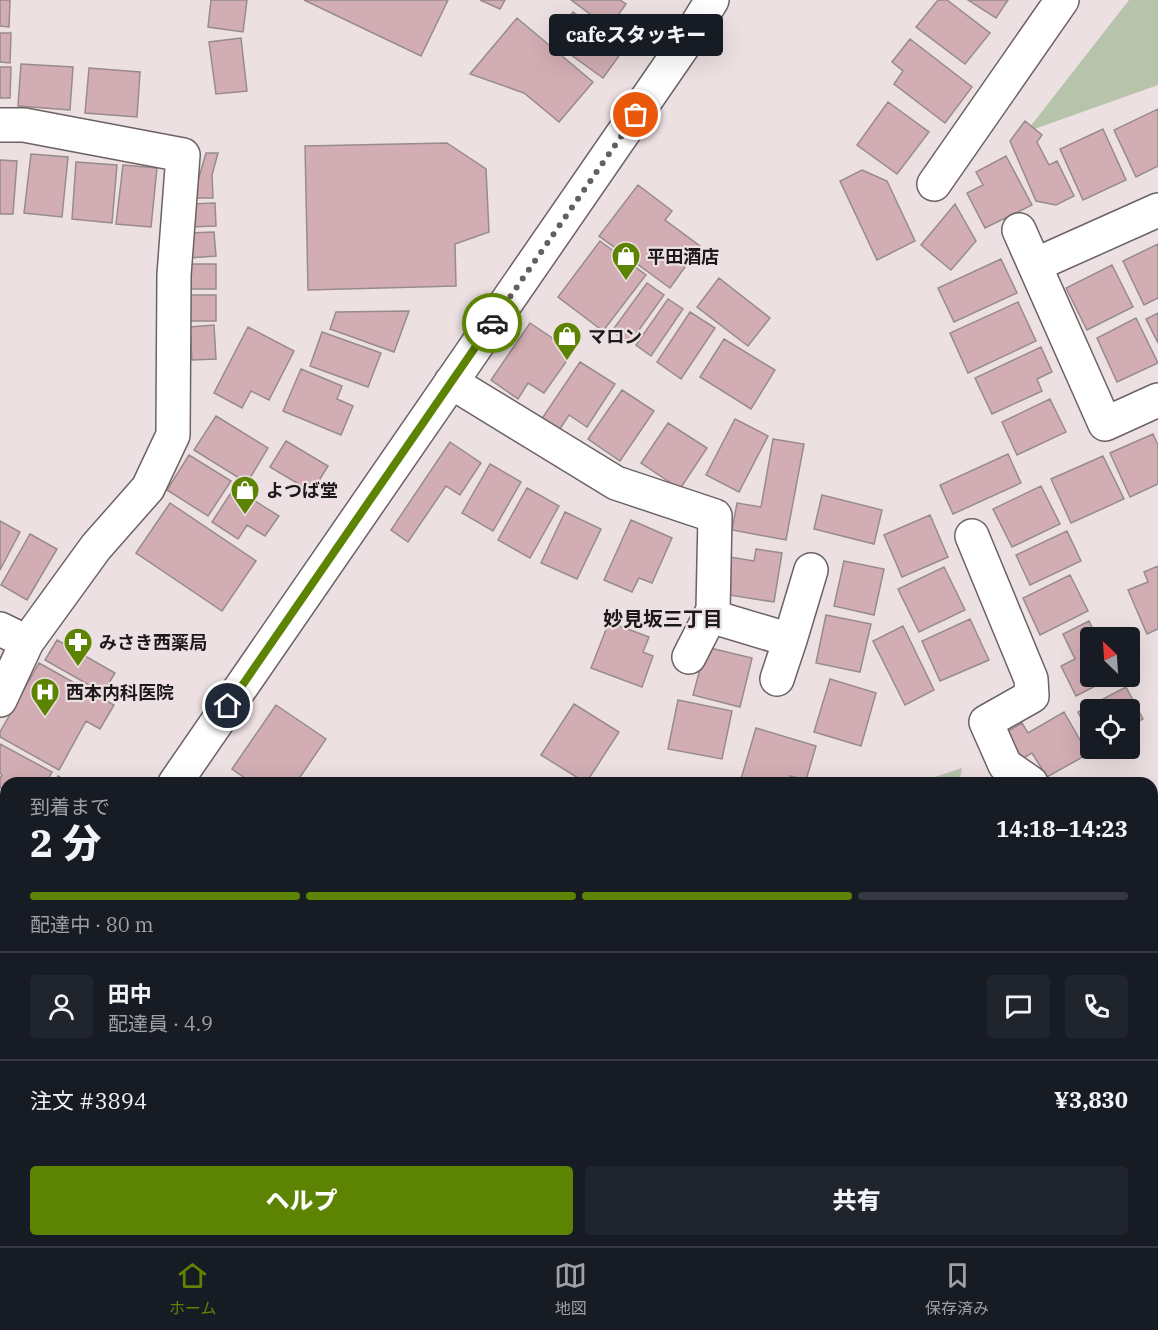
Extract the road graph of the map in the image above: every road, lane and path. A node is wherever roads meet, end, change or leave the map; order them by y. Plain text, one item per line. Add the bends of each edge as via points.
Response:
1 (712, 0) edge
2 (1062, 0) edge
3 (0, 125) edge
4 (934, 184) dead end
5 (1158, 210) edge
6 (1019, 230) dead end
7 (1035, 265) junction
8 (452, 382) junction
9 (1158, 400) edge
10 (972, 536) dead end
11 (811, 570) dead end
12 (710, 616) junction
13 (14, 635) edge
14 (790, 640) junction
15 (689, 657) dead end
16 (777, 679) dead end
17 (0, 700) edge
18 (179, 777) edge
19 (1022, 777) edge

1 - 8 street
2 - 4 street
3 - 13 street via 24,125 183,155 174,275 173,435 148,488
5 - 7 street
6 - 7 street
7 - 9 street via 1105,424
8 - 12 street via 616,483 715,516
8 - 18 street
10 - 19 street via 1031,679 1032,696 986,722 1005,765
11 - 14 street
12 - 14 street
12 - 15 street
13 - 17 street
14 - 16 street

